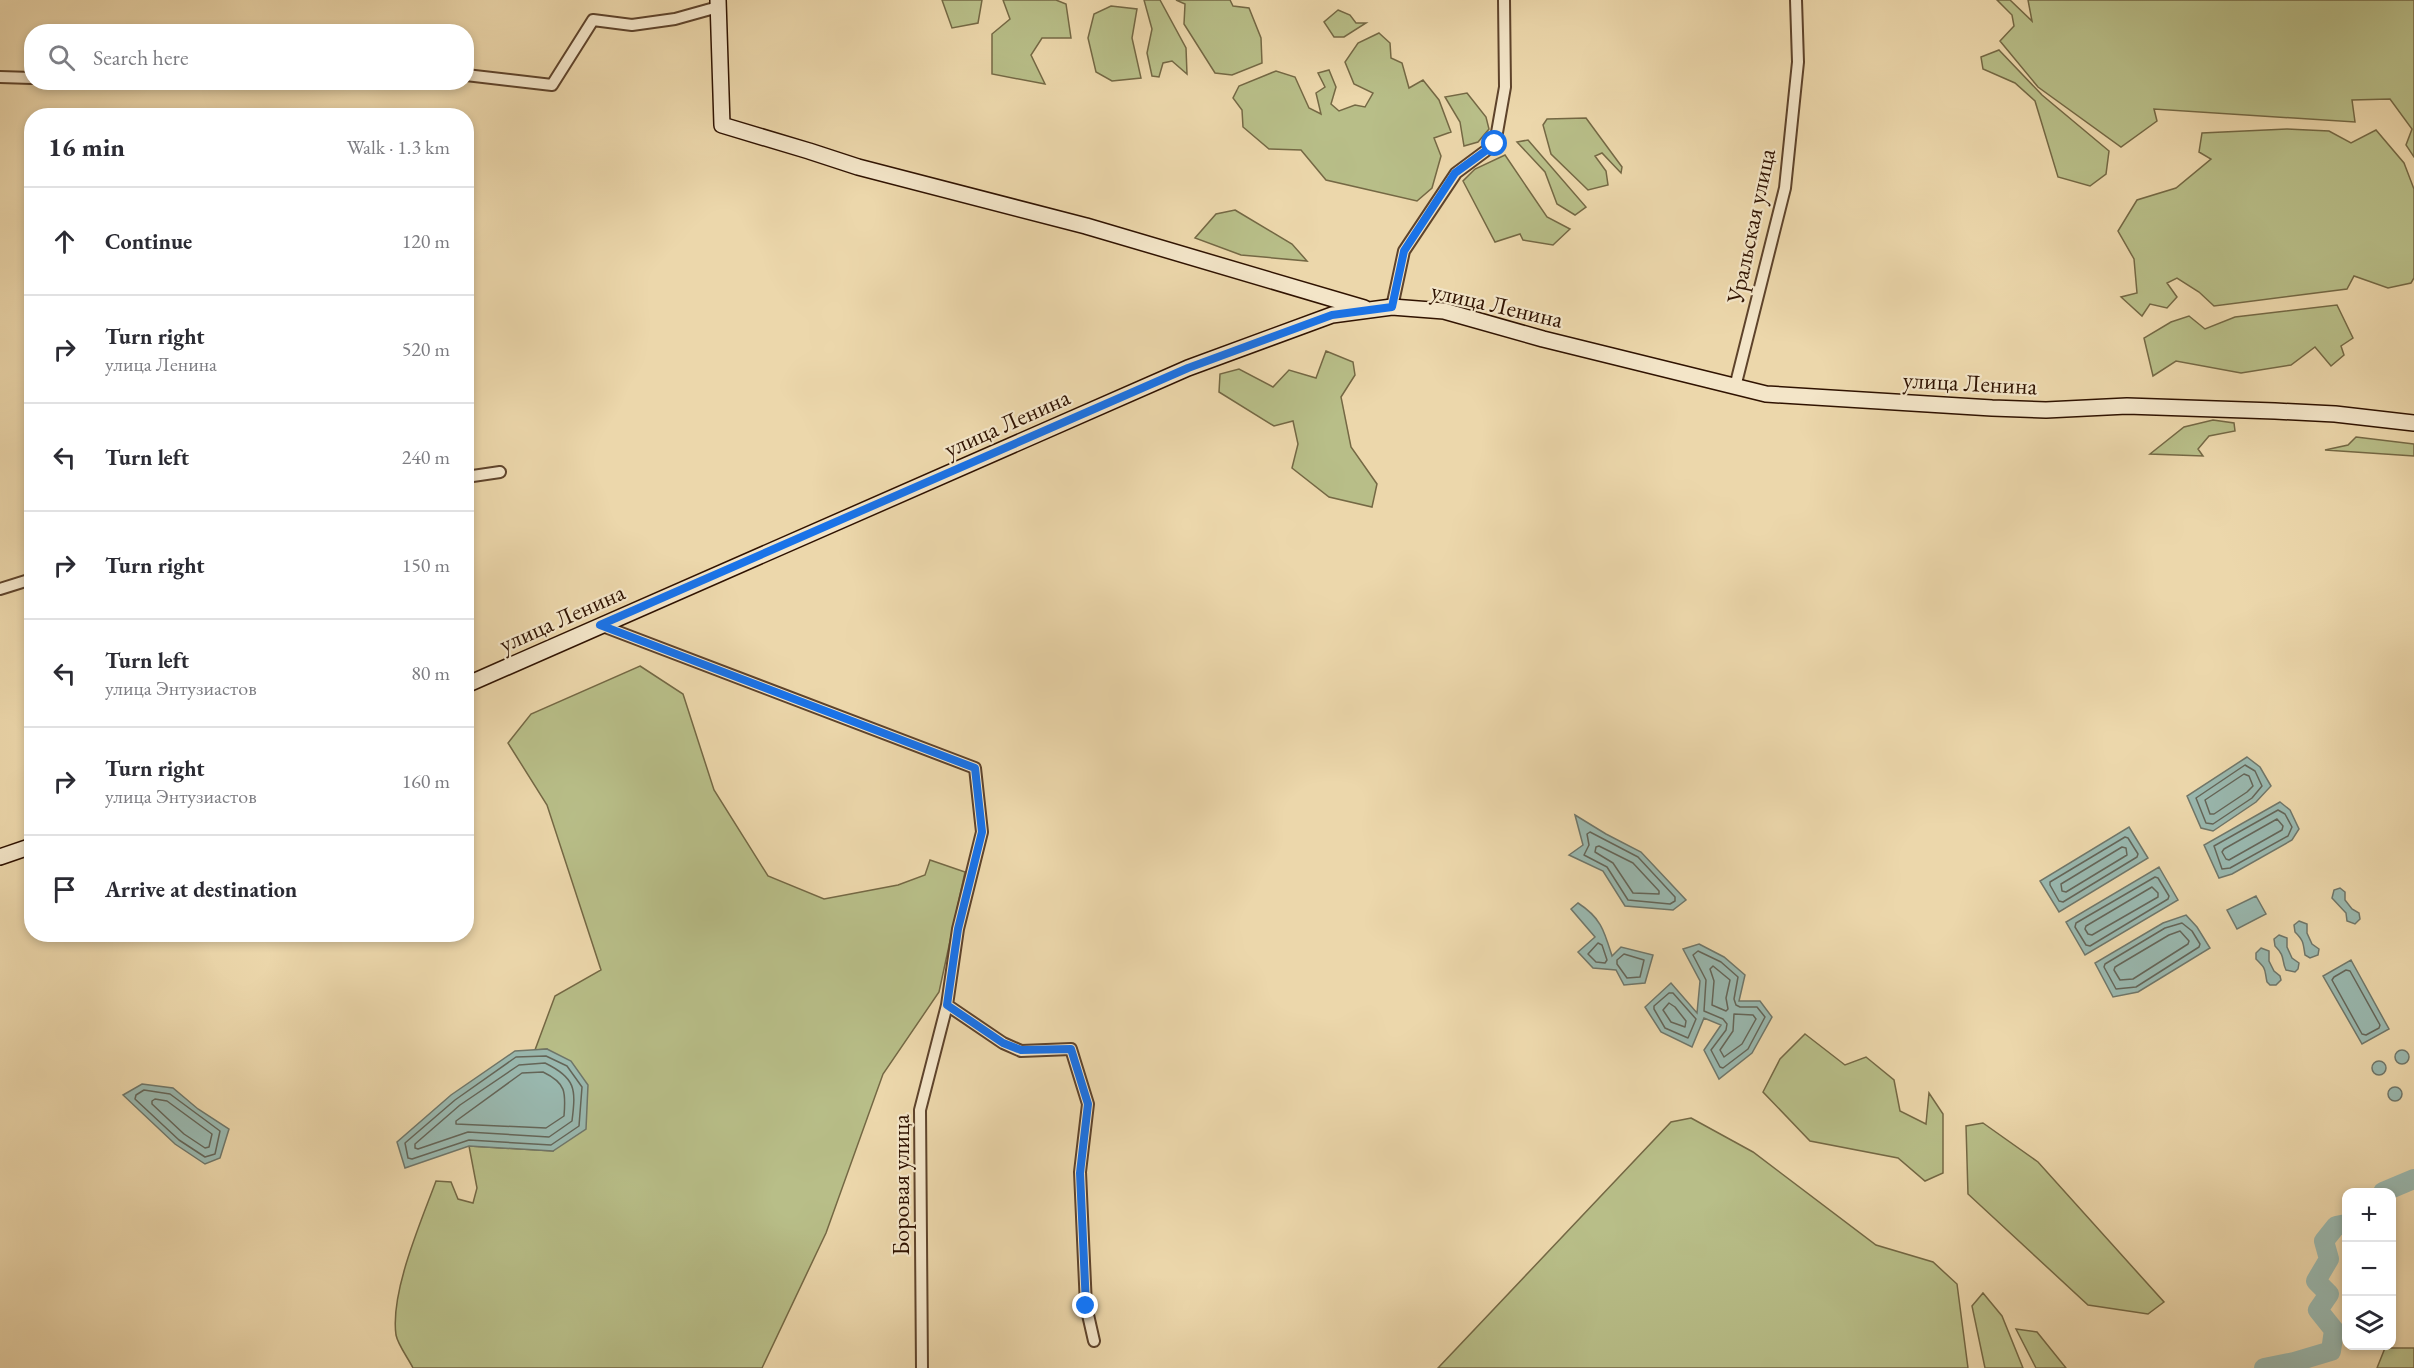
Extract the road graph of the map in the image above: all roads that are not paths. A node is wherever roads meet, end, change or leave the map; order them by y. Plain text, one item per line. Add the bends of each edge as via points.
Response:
1 (1504, 0) edge
2 (1796, 0) edge
3 (718, 3) edge
4 (474, 76) edge
5 (0, 77) edge
6 (24, 78) edge
7 (1392, 307) junction
8 (1370, 310) junction
9 (1736, 387) junction
10 (2414, 423) edge
11 (500, 472) dead end
12 (474, 476) edge
13 (24, 582) edge
14 (0, 589) edge
15 (600, 625) junction
16 (474, 682) edge
17 (24, 849) edge
18 (0, 857) edge
19 (947, 1005) junction
20 (1094, 1341) dead end
21 (922, 1368) edge

1 - 7 street via 1505,87 1495,144 1455,173 1404,251
2 - 9 street, Уральская улица via 1798,62 1785,189
3 - 4 street via 675,19 632,25 593,20 552,85
3 - 8 street via 722,126 858,167 1086,226
5 - 6 street
7 - 8 street, улица Ленина
7 - 9 street, улица Ленина via 1443,310
8 - 15 street, улица Ленина via 1332,315 1188,368
9 - 10 street, улица Ленина via 1766,394 1992,408 2127,406 2335,414
11 - 12 street
13 - 14 street
15 - 16 street, улица Ленина
15 - 19 street, Боровая улица via 975,768 982,832 958,929
17 - 18 street
19 - 20 street via 1003,1043 1021,1050 1071,1049 1088,1104 1080,1173 1086,1306
19 - 21 street, Боровая улица via 920,1110

